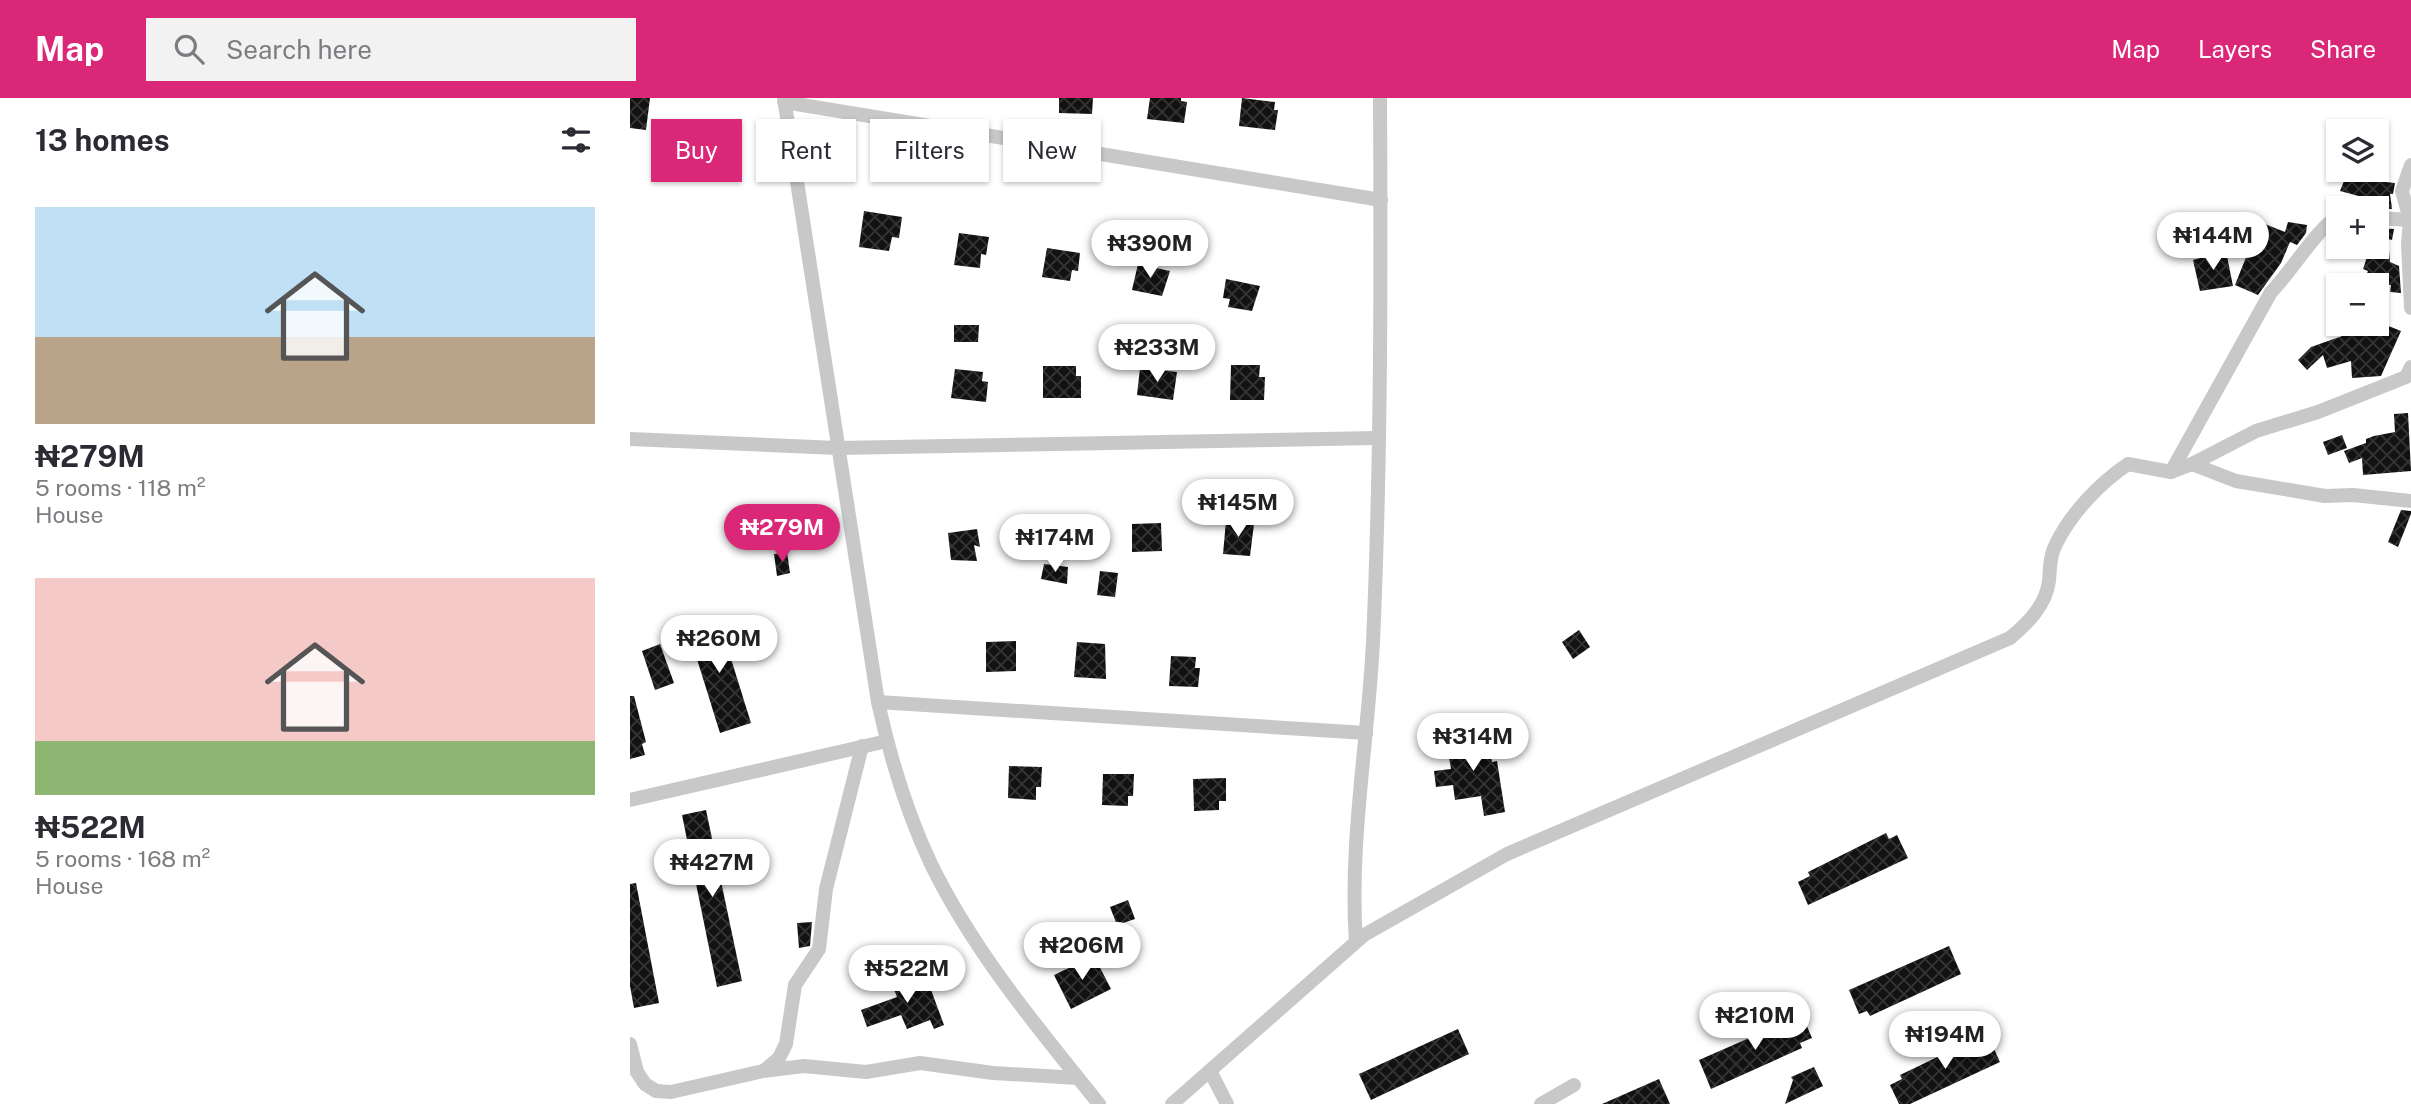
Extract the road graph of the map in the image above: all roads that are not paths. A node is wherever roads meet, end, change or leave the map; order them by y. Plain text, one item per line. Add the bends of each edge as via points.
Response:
1 (1380, 98) edge
2 (784, 100) edge
3 (2411, 164) edge
4 (1381, 201) junction
5 (2389, 219) edge
6 (2410, 220) edge
7 (2326, 226) edge
8 (2411, 309) edge
9 (2411, 369) edge
10 (630, 438) edge
11 (1378, 438) junction
12 (837, 448) junction
13 (2192, 464) junction
14 (2171, 472) junction
15 (2411, 501) edge
16 (878, 702) junction
17 (1366, 733) junction
18 (887, 741) junction
19 (862, 746) junction
20 (630, 800) edge
21 (1356, 942) junction
22 (630, 1044) edge
23 (763, 1071) junction
24 (1210, 1071) junction
25 (1078, 1078) junction
26 (1574, 1085) dead end
27 (1099, 1104) edge
28 (1172, 1104) edge
29 (1227, 1104) edge
30 (1541, 1104) edge

1 - 4 street
2 - 4 street
2 - 12 street
3 - 6 street via 2402,191
4 - 11 street
5 - 6 street
6 - 8 street
7 - 14 street via 2271,292
9 - 13 street via 2406,377 2256,431
10 - 12 street
11 - 12 street
11 - 17 street
12 - 16 street
13 - 14 street
13 - 15 street via 2236,481 2325,496
14 - 21 street via 2129,464 2082,505 2054,546 2047,590 2035,612 2010,638 1507,854
16 - 17 street
16 - 18 street
17 - 21 street via 1352,898
18 - 19 street
18 - 25 street via 913,821 947,895 1037,1027
19 - 20 street
19 - 23 street via 826,889 819,949 794,985 786,1044 779,1058
21 - 24 street
22 - 23 street via 637,1072 656,1091 671,1092
23 - 25 street via 804,1066 866,1072 920,1063
24 - 28 street
24 - 29 street
25 - 27 street
26 - 30 street

